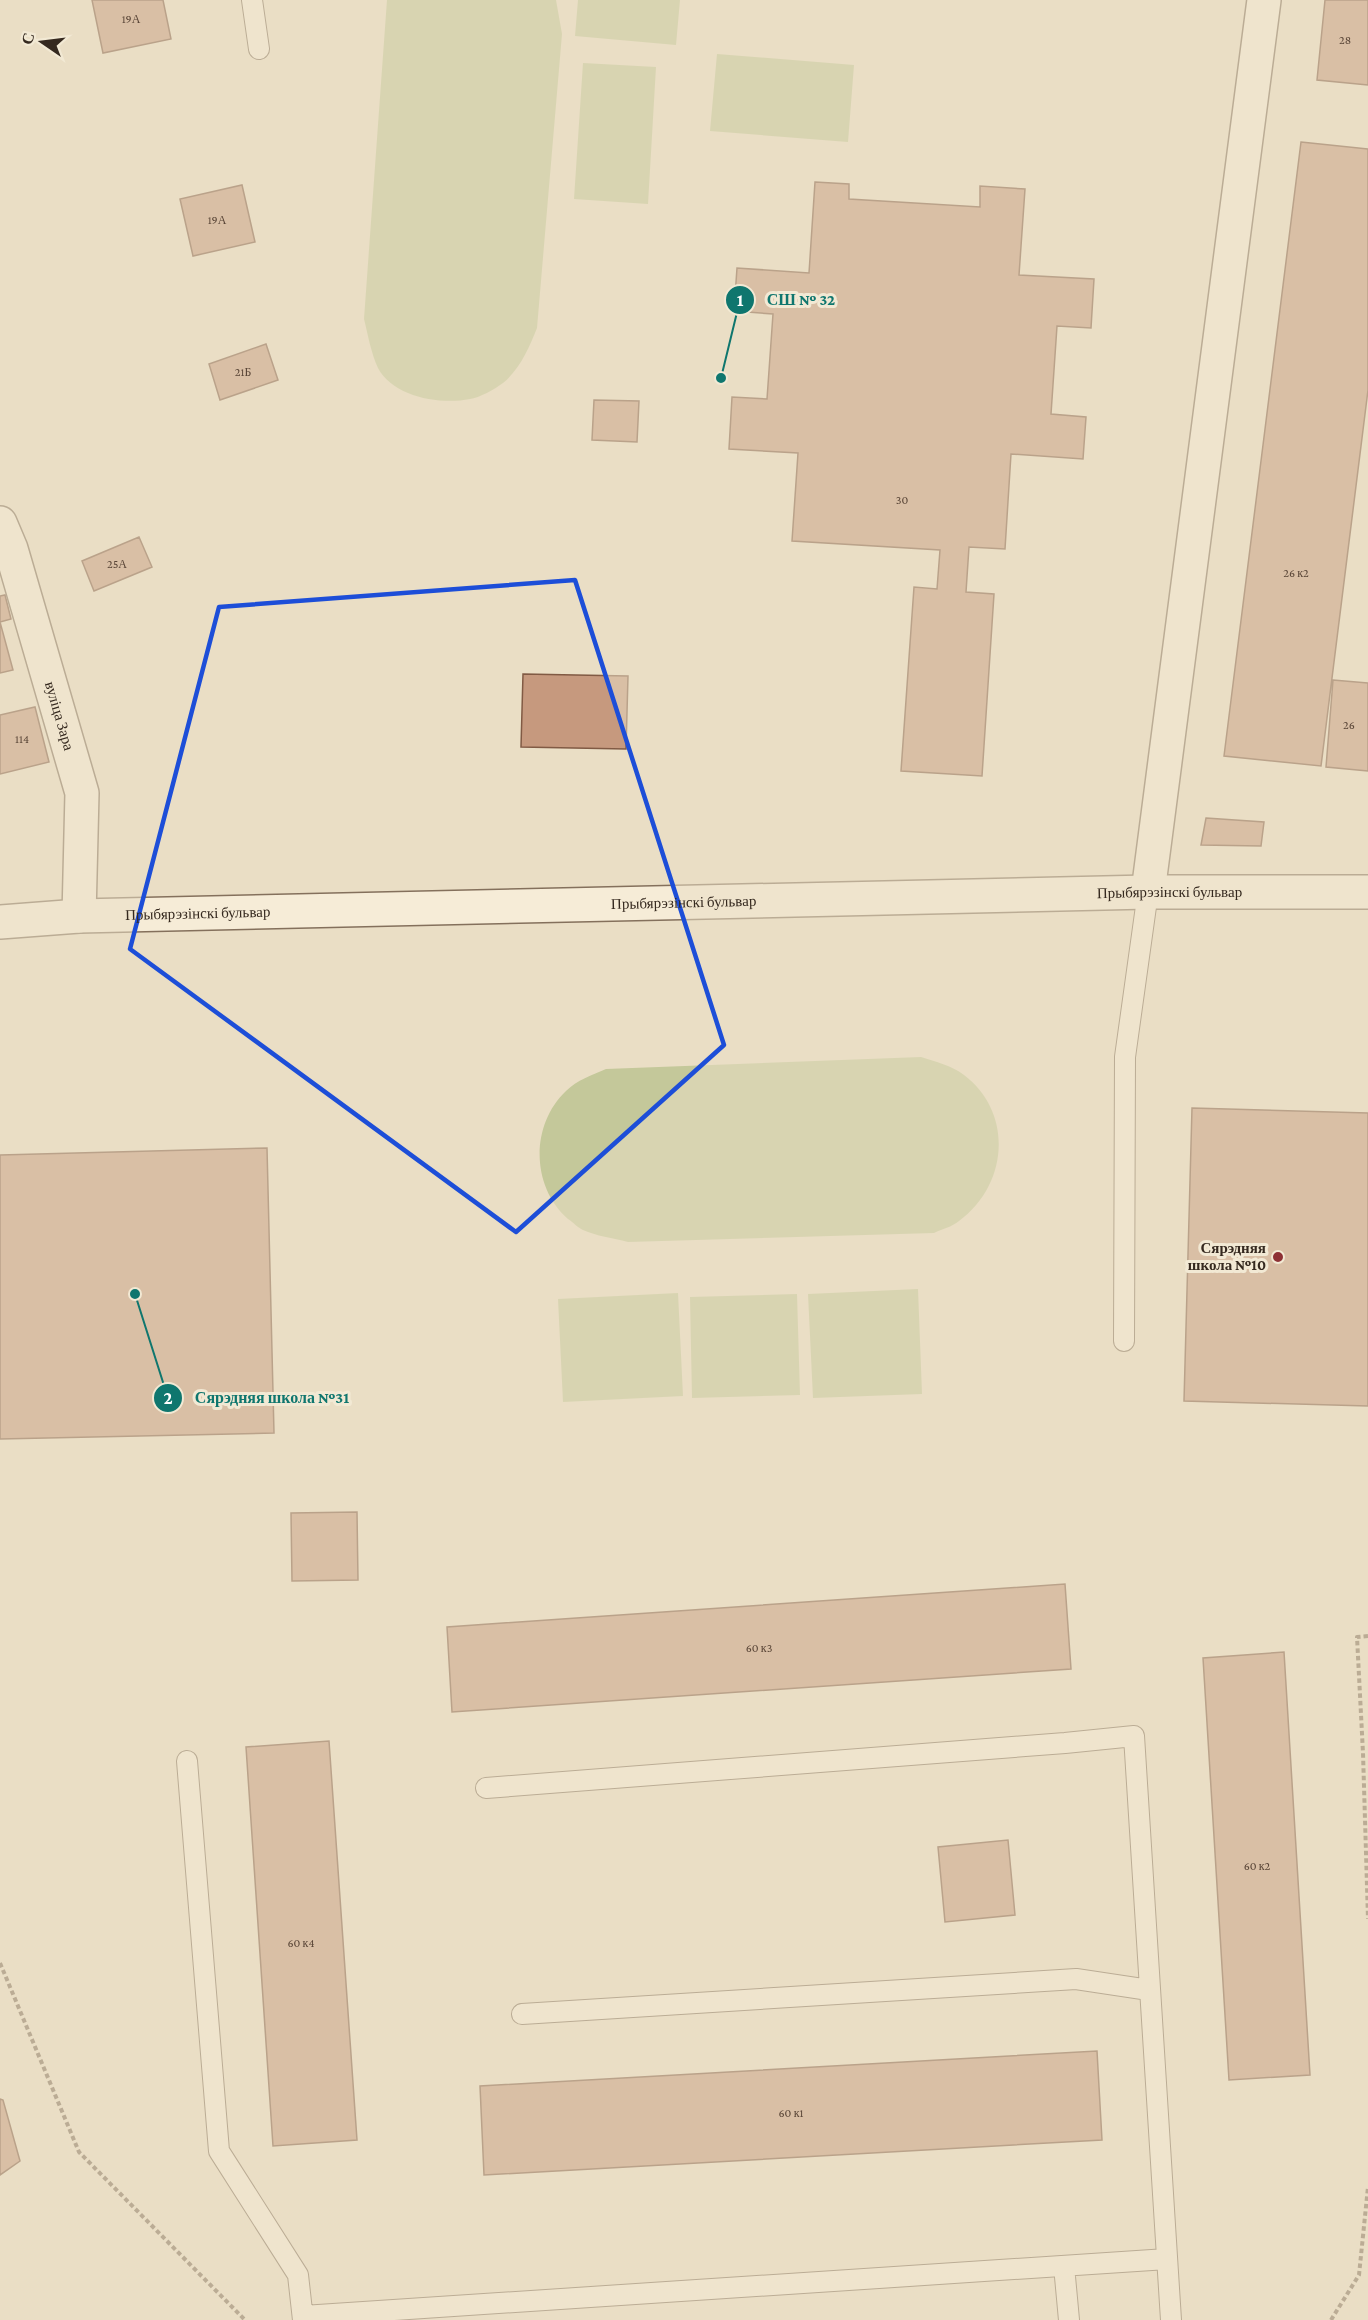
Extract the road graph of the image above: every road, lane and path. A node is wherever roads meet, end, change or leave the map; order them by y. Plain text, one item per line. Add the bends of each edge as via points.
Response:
1 (252, 0) edge
2 (1264, 0) edge
3 (259, 49) dead end
4 (0, 523) edge
5 (1148, 892) junction
6 (1368, 892) edge
7 (79, 916) junction
8 (0, 922) edge
9 (1124, 1341) dead end
10 (1368, 1636) edge
11 (187, 1761) dead end
12 (486, 1788) dead end
13 (1368, 1919) edge
14 (0, 1963) edge
15 (1149, 1990) junction
16 (522, 2014) dead end
17 (1368, 2187) edge
18 (1167, 2259) junction
19 (1064, 2266) junction
20 (439, 2314) edge
21 (303, 2318) edge
22 (245, 2320) edge
23 (1069, 2320) edge
24 (1171, 2320) edge
25 (1331, 2320) edge

1 - 3 lane
2 - 5 street
4 - 7 street, вуліца Зара via 82,793
5 - 6 street, Прыбярэзінскі бульвар
5 - 7 street, Прыбярэзінскі бульвар
5 - 9 lane via 1125,1057
7 - 8 street, Прыбярэзінскі бульвар
10 - 13 path via 1357,1637
11 - 21 lane via 219,2151 298,2275
12 - 15 lane via 1134,1736
14 - 22 path via 79,2152
15 - 16 lane via 1076,1979
15 - 18 lane
17 - 25 path via 1359,2275
18 - 19 lane
18 - 24 lane
19 - 20 lane
19 - 23 lane
20 - 21 lane

